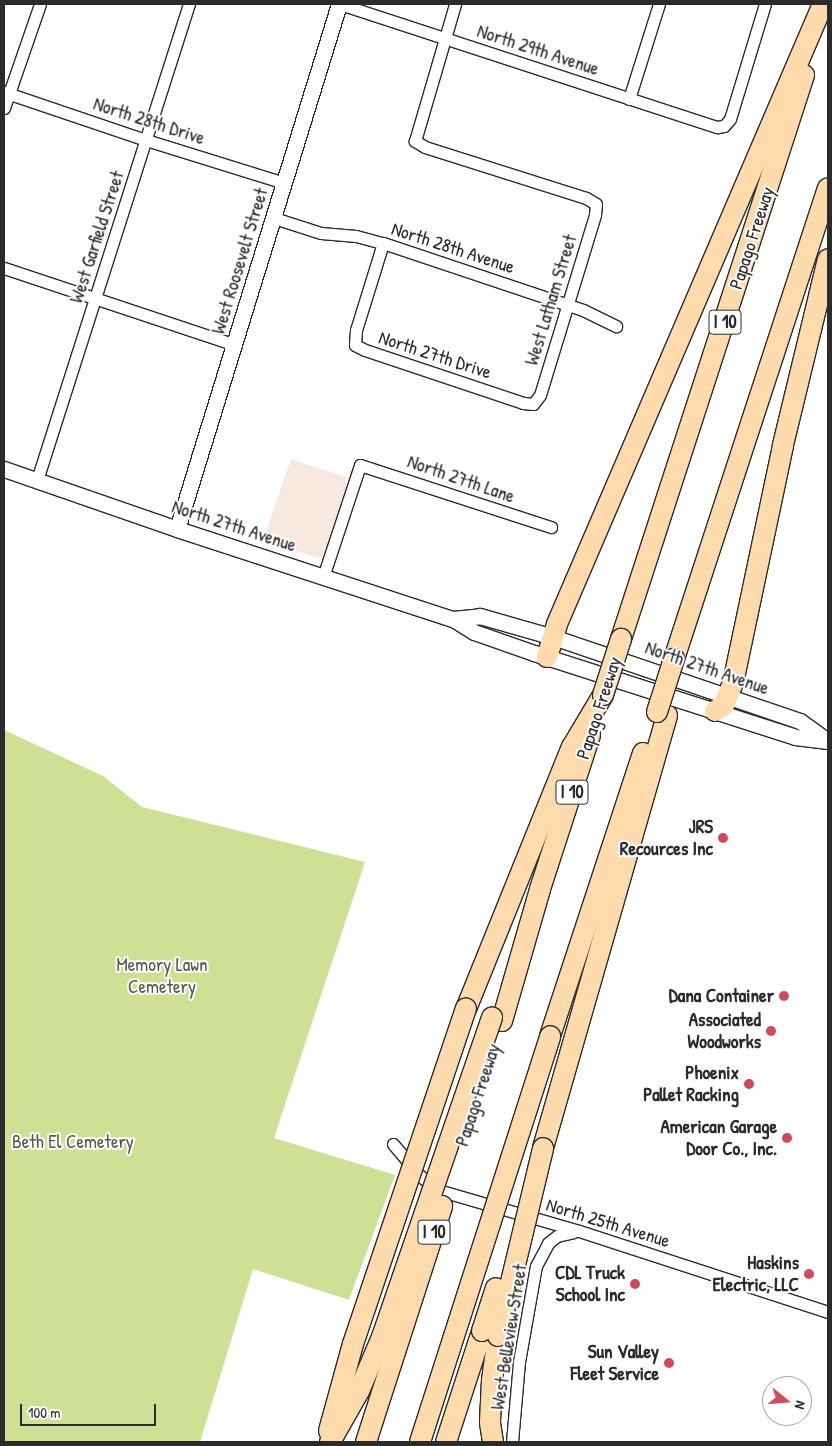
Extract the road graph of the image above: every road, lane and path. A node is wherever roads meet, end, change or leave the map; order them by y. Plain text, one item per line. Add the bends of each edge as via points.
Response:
1 (40, 4) edge
2 (189, 4) edge
3 (340, 4) edge
4 (455, 4) edge
5 (659, 4) edge
6 (765, 4) edge
7 (824, 4) edge
8 (445, 38) junction
9 (6, 93) edge
10 (629, 98) junction
11 (4, 108) edge
12 (146, 140) junction
13 (284, 183) junction
14 (828, 188) edge
15 (274, 218) junction
16 (383, 243) junction
17 (828, 259) edge
18 (4, 268) edge
19 (95, 298) junction
20 (568, 305) junction
21 (616, 326) dead end
22 (236, 344) junction
23 (533, 404) joint
24 (4, 469) edge
25 (37, 480) junction
26 (551, 526) dead end
27 (177, 529) junction
28 (323, 577) junction
29 (453, 618) junction
30 (553, 638) junction
31 (547, 657) junction
32 (603, 695) junction
33 (722, 704) junction
34 (662, 713) junction
35 (828, 740) edge
36 (497, 1019) junction
37 (393, 1144) dead end
38 (579, 1231) junction
39 (828, 1312) edge
40 (490, 1334) junction
41 (329, 1442) edge
42 (366, 1442) edge
43 (420, 1442) edge
44 (446, 1442) edge
45 (492, 1442) edge
46 (512, 1442) edge

1 - 9 street
2 - 12 street, West Garfield Street
3 - 8 street, North 29th Avenue
3 - 13 main road, West Roosevelt Street
4 - 8 street
5 - 10 street
6 - 10 street, North 29th Avenue via 730,119 724,126 717,127
7 - 30 highway
7 - 32 highway, Papago Freeway / I 10, bridge via 788,129
8 - 10 street, North 29th Avenue
8 - 20 street, West Latham Street via 415,141 596,204
9 - 11 street
9 - 12 street, North 28th Drive
12 - 13 street, North 28th Drive
12 - 19 street, West Garfield Street
13 - 15 main road, West Roosevelt Street
14 - 34 highway, bridge
15 - 16 street, North 28th Avenue via 321,232
15 - 22 main road, West Roosevelt Street
16 - 20 street, North 28th Avenue
16 - 23 street, North 27th Drive via 356,330 355,345
17 - 33 highway
18 - 19 street
19 - 22 street
19 - 25 street, West Garfield Street
20 - 21 street, North 28th Avenue via 593,313
20 - 23 street, West Latham Street via 540,395
22 - 27 main road, West Roosevelt Street
24 - 25 main road, North 27th Avenue
25 - 27 main road, North 27th Avenue
26 - 28 street, North 27th Lane via 360,465
27 - 28 main road, North 27th Avenue
28 - 29 main road, North 27th Avenue
29 - 30 main road, North 27th Avenue via 480,616
29 - 31 main road, North 27th Avenue via 474,632
30 - 31 highway
30 - 33 main road, North 27th Avenue
31 - 33 main road, North 27th Avenue
32 - 36 highway, Papago Freeway / I 10
32 - 41 highway, bridge via 572,747 466,1009 339,1391
33 - 35 main road, North 27th Avenue via 795,737
34 - 40 highway, bridge via 574,1044
34 - 43 highway, bridge via 550,1036
36 - 41 highway, bridge via 382,1337 359,1391
36 - 42 highway, Papago Freeway / I 10, bridge
37 - 38 street, North 25th Avenue via 420,1176 438,1190
38 - 39 street, North 25th Avenue
38 - 46 street, West Belleview Street via 557,1236 548,1242 536,1266 520,1362
40 - 44 highway
40 - 45 highway

